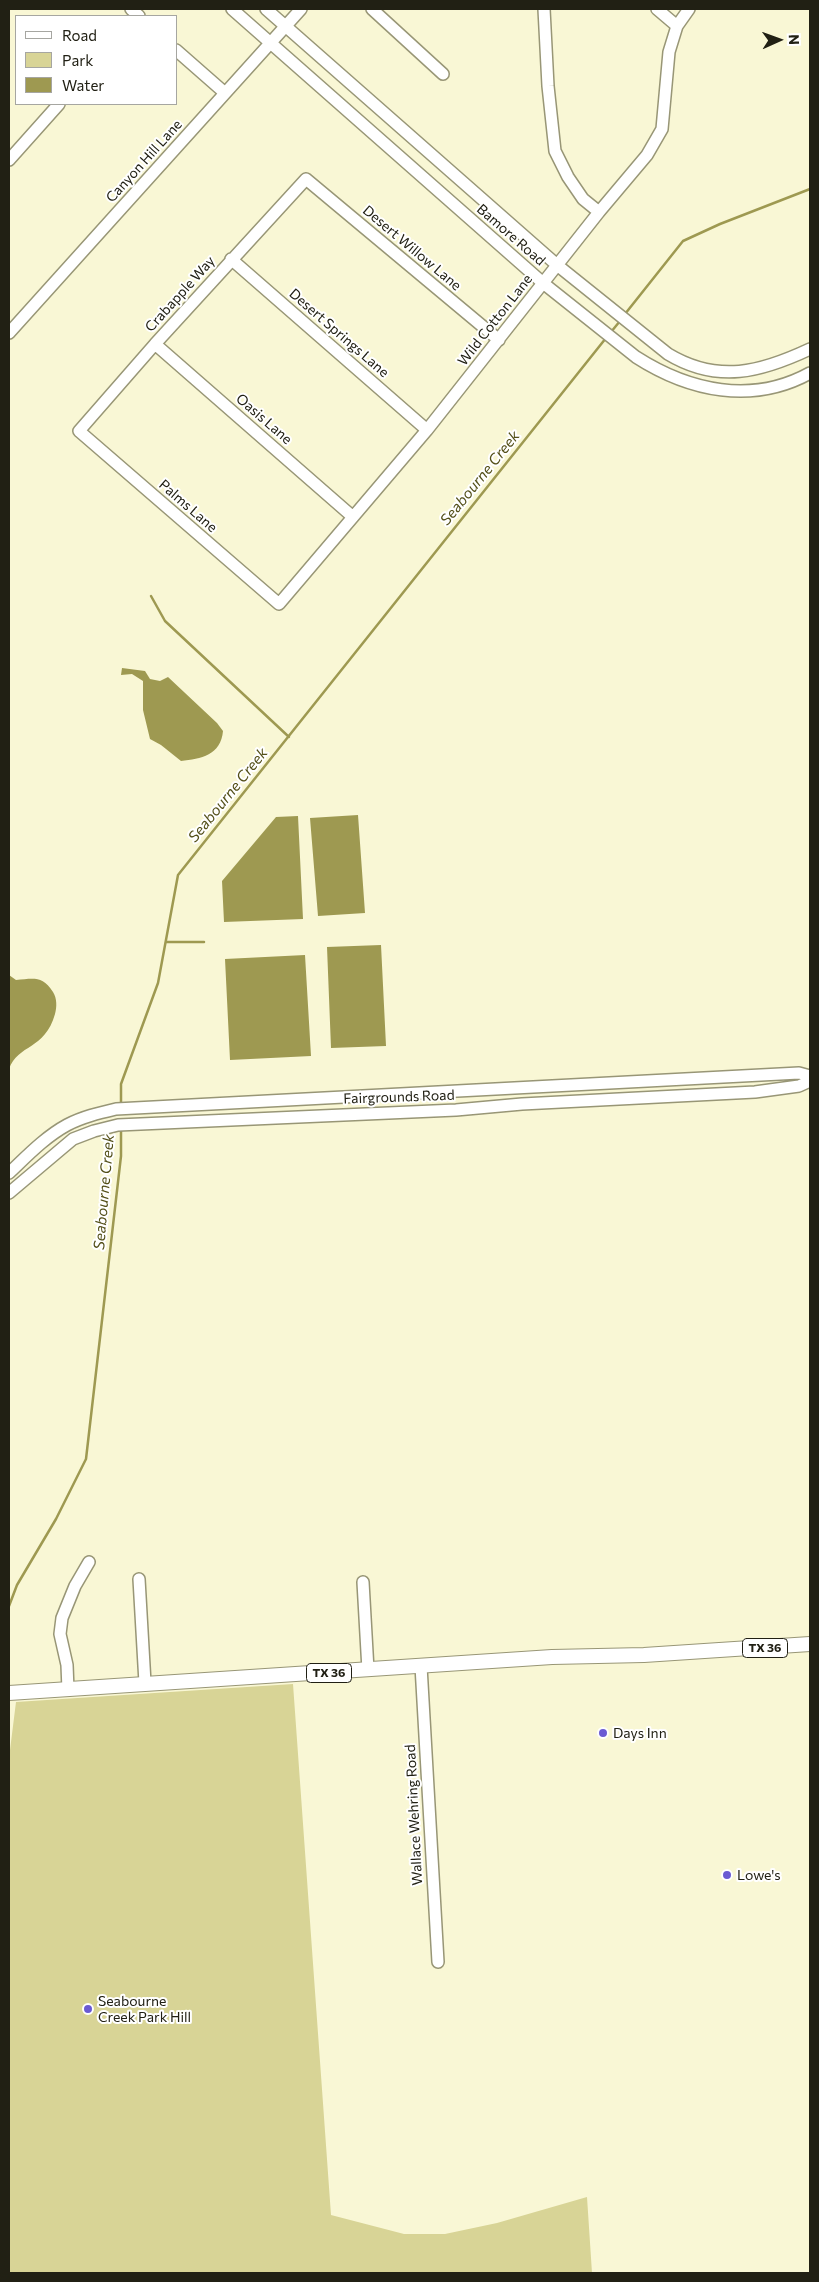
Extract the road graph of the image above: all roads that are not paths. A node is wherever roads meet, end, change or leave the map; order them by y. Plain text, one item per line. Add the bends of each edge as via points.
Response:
1 (232, 9) edge
2 (266, 9) edge
3 (301, 9) edge
4 (372, 9) edge
5 (544, 9) edge
6 (658, 9) edge
7 (689, 9) edge
8 (286, 26) junction
9 (677, 26) junction
10 (270, 44) junction
11 (178, 52) edge
12 (443, 74) dead end
13 (225, 94) junction
14 (58, 105) edge
15 (9, 160) edge
16 (306, 179) joint
17 (599, 212) junction
18 (231, 259) junction
19 (557, 265) junction
20 (543, 283) junction
21 (9, 333) edge
22 (498, 340) junction
23 (155, 344) junction
24 (810, 349) edge
25 (810, 373) edge
26 (427, 430) junction
27 (78, 431) joint
28 (353, 517) junction
29 (278, 604) joint
30 (810, 1076) edge
31 (810, 1081) edge
32 (9, 1173) edge
33 (9, 1193) edge
34 (89, 1562) dead end
35 (139, 1578) dead end
36 (363, 1582) dead end
37 (810, 1644) edge
38 (421, 1666) junction
39 (368, 1670) junction
40 (145, 1683) junction
41 (68, 1690) junction
42 (9, 1693) edge
43 (438, 1962) dead end

1 - 10 street, Bamore Road
2 - 8 street, Bamore Road
3 - 8 street, Canyon Hill Lane
4 - 12 street
5 - 17 street via 555,151 583,199
6 - 9 street
7 - 9 street, Wild Cotton Lane
8 - 10 street, Canyon Hill Lane
8 - 19 street, Bamore Road
9 - 17 street, Wild Cotton Lane via 669,52 662,129 647,155
10 - 13 street, Canyon Hill Lane
10 - 20 street, Bamore Road
11 - 13 street
13 - 21 street, Canyon Hill Lane
14 - 15 street
16 - 18 street, Crabapple Way
16 - 22 street, Desert Willow Lane
17 - 19 street, Wild Cotton Lane
18 - 23 street, Crabapple Way
18 - 26 street, Desert Springs Lane
19 - 20 street, Wild Cotton Lane
19 - 24 street, Bamore Road via 683,363 724,372 754,371 780,364
20 - 22 street, Wild Cotton Lane
20 - 25 street, Bamore Road via 636,357 666,376 710,389 749,391 791,382
22 - 26 street, Wild Cotton Lane
23 - 27 street, Crabapple Way
23 - 28 street, Oasis Lane
26 - 28 street, Wild Cotton Lane
27 - 29 street, Palms Lane
28 - 29 street, Wild Cotton Lane
30 - 32 street, Fairgrounds Road via 799,1074 116,1109 65,1126
31 - 33 street, Fairgrounds Road via 799,1086 745,1093 118,1125 73,1139
34 - 41 street via 62,1618 60,1634 68,1665
35 - 40 street
36 - 39 street
37 - 38 main road, TX 36
38 - 39 main road, TX 36
38 - 43 street, Wallace Wehring Road
39 - 40 main road, TX 36
40 - 41 main road, TX 36
41 - 42 main road, TX 36

